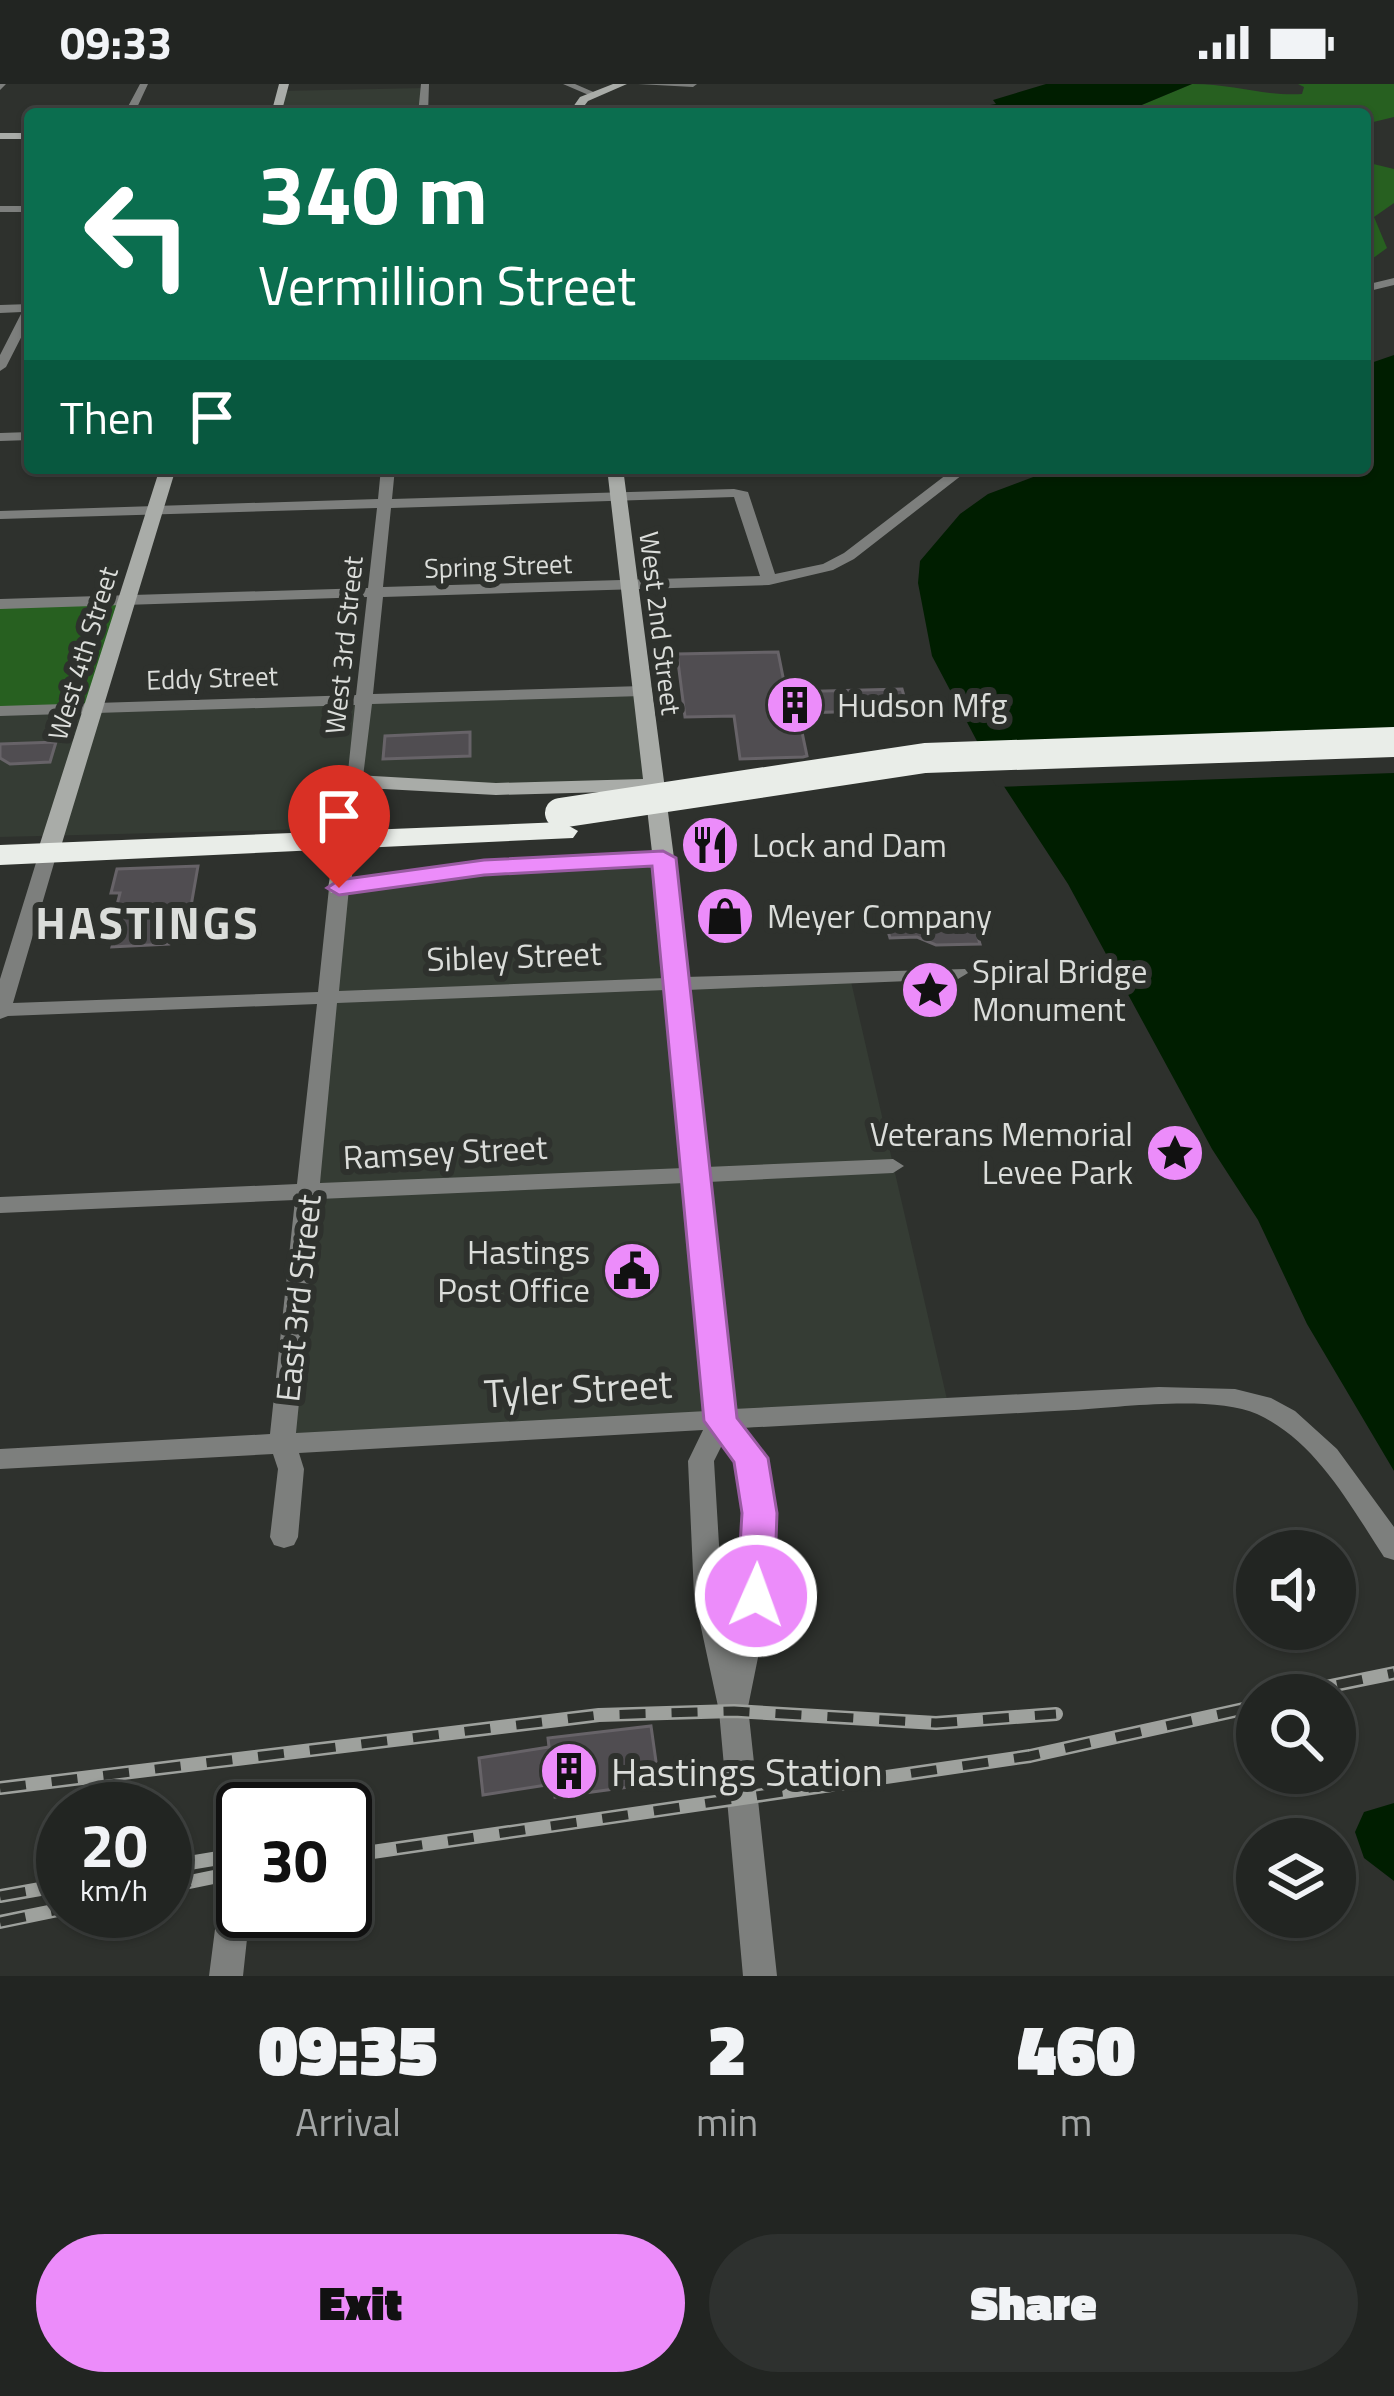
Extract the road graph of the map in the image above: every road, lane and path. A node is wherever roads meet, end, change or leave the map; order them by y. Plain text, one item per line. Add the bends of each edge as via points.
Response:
1 (568, 84) edge
2 (622, 84) edge
3 (642, 84) edge
4 (692, 84) edge
5 (594, 94) junction
6 (578, 108) edge
7 (24, 320) edge
8 (0, 367) edge
9 (166, 474) edge
10 (388, 474) edge
11 (616, 474) edge
12 (956, 474) edge
13 (619, 496) junction
14 (386, 503) junction
15 (155, 510) junction
16 (0, 515) edge
17 (769, 580) junction
18 (629, 586) junction
19 (376, 593) junction
20 (125, 601) junction
21 (0, 604) edge
22 (642, 691) junction
23 (364, 700) junction
24 (94, 708) junction
25 (0, 711) edge
26 (1394, 742) edge
27 (1394, 755) edge
28 (356, 781) junction
29 (654, 785) junction
30 (561, 822) junction
31 (348, 835) junction
32 (0, 837) edge
33 (50, 844) junction
34 (0, 855) edge
35 (663, 858) junction
36 (339, 888) junction
37 (958, 973) dead end
38 (675, 983) junction
39 (329, 997) junction
40 (0, 1011) edge
41 (893, 1166) dead end
42 (694, 1173) junction
43 (310, 1192) junction
44 (0, 1204) edge
45 (721, 1421) junction
46 (282, 1441) junction
47 (0, 1459) edge
48 (284, 1537) dead end
49 (1394, 1549) edge
50 (708, 1594) junction
51 (756, 1596) junction
52 (734, 1712) junction
53 (230, 1938) edge
54 (226, 1976) edge
55 (760, 1976) edge

1 - 5 street
2 - 5 street
3 - 4 street
5 - 6 street
7 - 8 street
9 - 15 street, West 4th Street
10 - 14 street, West 3rd Street
11 - 13 street, West 2nd Street
12 - 17 street, Spring Street via 848,556
13 - 14 street
13 - 17 street via 743,495
13 - 18 street, West 2nd Street
14 - 15 street
14 - 19 street, West 3rd Street
15 - 16 street
15 - 20 street, West 4th Street
17 - 18 street, Spring Street
18 - 19 street, Spring Street
18 - 22 street, West 2nd Street
19 - 20 street, Spring Street
19 - 23 street, West 3rd Street
20 - 21 street, Spring Street
20 - 24 street, West 4th Street
22 - 23 street, Eddy Street
22 - 29 street, West 2nd Street
23 - 24 street, Eddy Street
23 - 28 street, West 3rd Street
24 - 25 street, Eddy Street
24 - 33 street, West 4th Street
26 - 30 highway, bridge via 925,758
27 - 30 highway via 926,773
28 - 29 street via 496,789
28 - 31 street, West 3rd Street
29 - 35 street, West 2nd Street
30 - 31 highway
31 - 33 highway
31 - 36 street, East 3rd Street
32 - 33 highway
33 - 34 highway
33 - 40 street
35 - 36 street via 484,868
35 - 38 street
36 - 39 street, East 3rd Street
37 - 38 street, Sibley Street
38 - 39 street, Sibley Street
38 - 42 street
39 - 40 street, Sibley Street
39 - 43 street, East 3rd Street
41 - 42 street, Ramsey Street
42 - 43 street, Ramsey Street
42 - 45 street
43 - 44 street, Ramsey Street
43 - 46 street, East 3rd Street
45 - 46 street, Tyler Street
45 - 49 street, Tyler Street via 1237,1398 1265,1407 1320,1448
45 - 50 street via 701,1461
45 - 51 street via 751,1458 759,1513
46 - 47 street, Tyler Street
46 - 48 street, East 3rd Street via 291,1468
50 - 51 street via 742,1608
50 - 52 street
51 - 52 street
52 - 55 street
53 - 54 street

